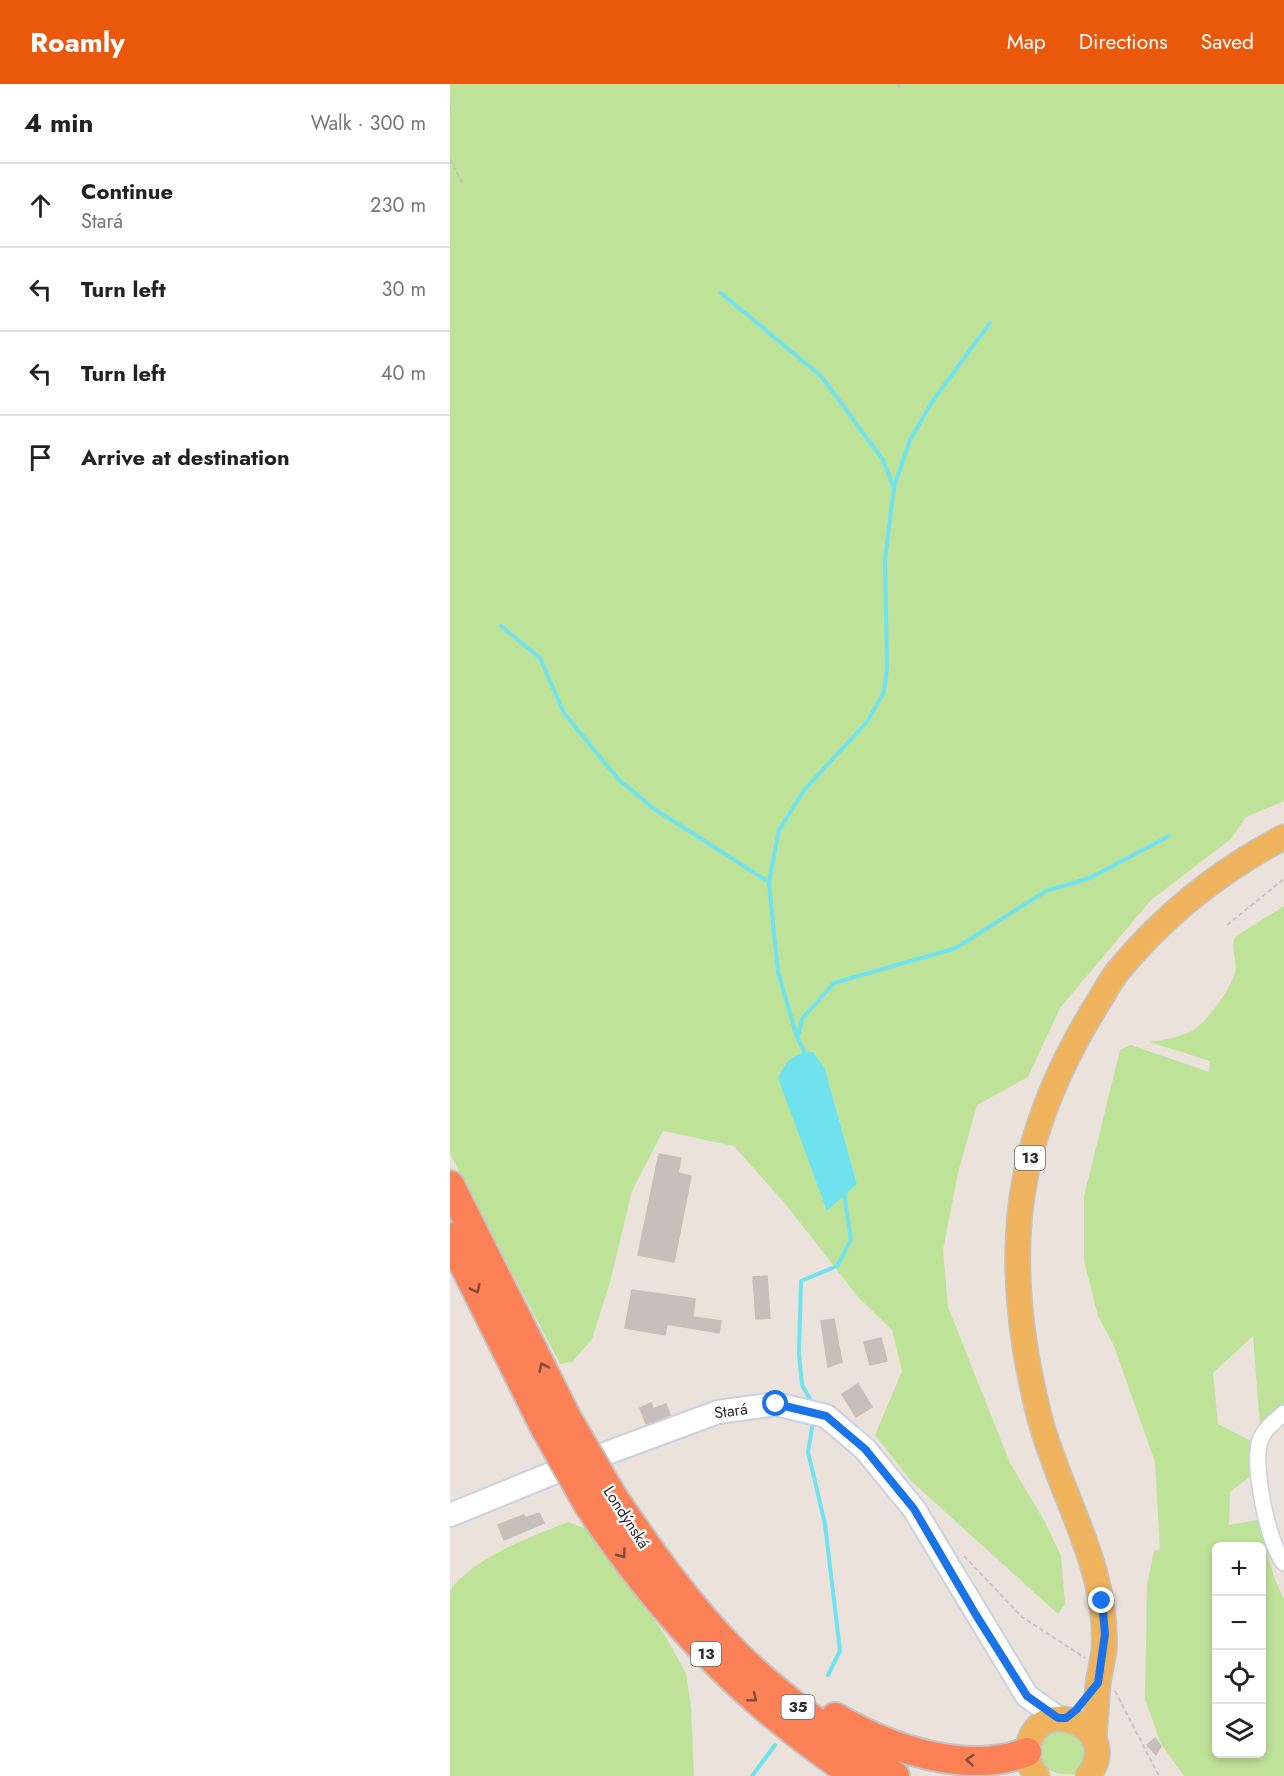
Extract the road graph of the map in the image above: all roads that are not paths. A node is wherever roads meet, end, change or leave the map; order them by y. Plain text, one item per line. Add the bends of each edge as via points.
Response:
1 (1284, 837) edge
2 (450, 1185) edge
3 (450, 1237) edge
4 (1284, 1413) edge
5 (557, 1424) junction
6 (601, 1502) junction
7 (450, 1515) edge
8 (1284, 1563) edge
9 (711, 1627) junction
10 (1101, 1670) junction
11 (1027, 1696) junction
12 (1062, 1718) junction
13 (1094, 1739) junction
14 (1032, 1754) edge
15 (1096, 1772) edge
16 (856, 1776) edge
17 (895, 1776) edge

1 - 10 main road, 13 via 1208,882 1172,913 1117,972 1077,1037 1033,1145 1018,1241 1018,1295 1041,1420 1099,1585 1104,1618
5 -> 2 highway, Londýnská / 13
3 -> 5 highway, Londýnská / 13
4 - 8 street via 1267,1428 1258,1457 1269,1528
5 - 6 highway, Londýnská / 13, bridge
6 - 9 highway, Londýnská / 13
6 -> 16 highway, Londýnská / 13 via 617,1549 664,1609 720,1668 794,1731
7 - 11 street, Stará via 718,1412 776,1404 826,1416 865,1449 914,1509
14 -> 9 highway, 13 via 992,1761 948,1759 874,1737 827,1713
9 - 17 highway, Londýnská / 35 via 780,1693
10 - 12 main road, 13
10 - 13 main road, 13
11 - 12 street, Stará
11 - 14 street, Stará
12 - 13 main road via 1086,1727
12 - 14 main road, 13 via 1040,1726
13 - 15 main road, 13

